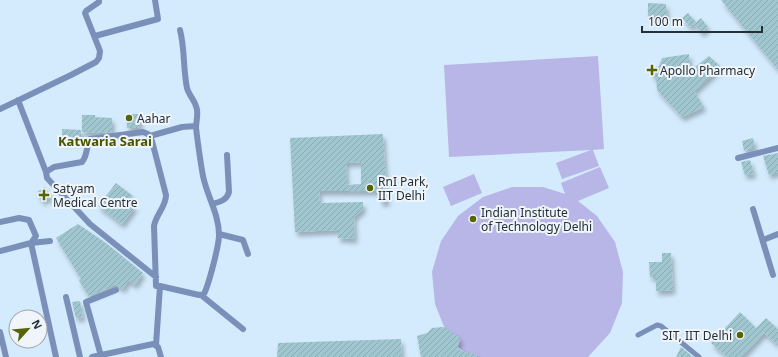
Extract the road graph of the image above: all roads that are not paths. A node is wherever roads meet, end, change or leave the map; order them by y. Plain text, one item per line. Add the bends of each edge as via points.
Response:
1 (99, 0) edge
2 (155, 0) edge
3 (180, 30) dead end
4 (95, 36) junction
5 (18, 100) junction
6 (0, 110) edge
7 (196, 126) junction
8 (150, 136) junction
9 (778, 148) edge
10 (227, 155) dead end
11 (738, 158) dead end
12 (46, 172) junction
13 (212, 204) junction
14 (753, 209) dead end
15 (0, 222) edge
16 (219, 234) junction
17 (778, 234) edge
18 (763, 240) junction
19 (50, 241) dead end
20 (32, 243) junction
21 (0, 251) edge
22 (248, 254) dead end
23 (773, 274) dead end
24 (156, 277) junction
25 (160, 286) junction
26 (116, 290) dead end
27 (201, 295) junction
28 (66, 297) dead end
29 (243, 329) dead end
30 (0, 332) edge
31 (638, 334) dead end
32 (156, 345) junction
33 (100, 356) junction
34 (6, 357) edge
35 (56, 357) edge
36 (80, 357) edge
37 (92, 357) edge
38 (161, 357) edge
39 (699, 357) edge

1 - 4 street via 85,13
2 - 4 street via 158,19
3 - 7 street via 187,88 197,111
4 - 5 street via 100,51 96,62
5 - 6 street
5 - 12 street
7 - 8 street
7 - 13 street via 204,178
8 - 12 street via 143,132 90,139 82,162 54,167
8 - 24 street via 166,195 166,201 154,226
9 - 11 street
10 - 13 street via 228,196
12 - 24 street via 47,178 90,224
13 - 16 street
14 - 18 street
15 - 20 street via 19,218 28,220 36,236
16 - 22 street via 243,240
16 - 27 street via 205,293
17 - 18 street
18 - 23 street
19 - 20 street
20 - 21 street
20 - 35 street
24 - 25 street via 156,286
25 - 27 street
25 - 32 street
26 - 33 street via 86,302
27 - 29 street
28 - 36 street
30 - 34 street
31 - 39 street via 657,325 661,326
32 - 33 street via 149,344
32 - 38 street
33 - 37 street

